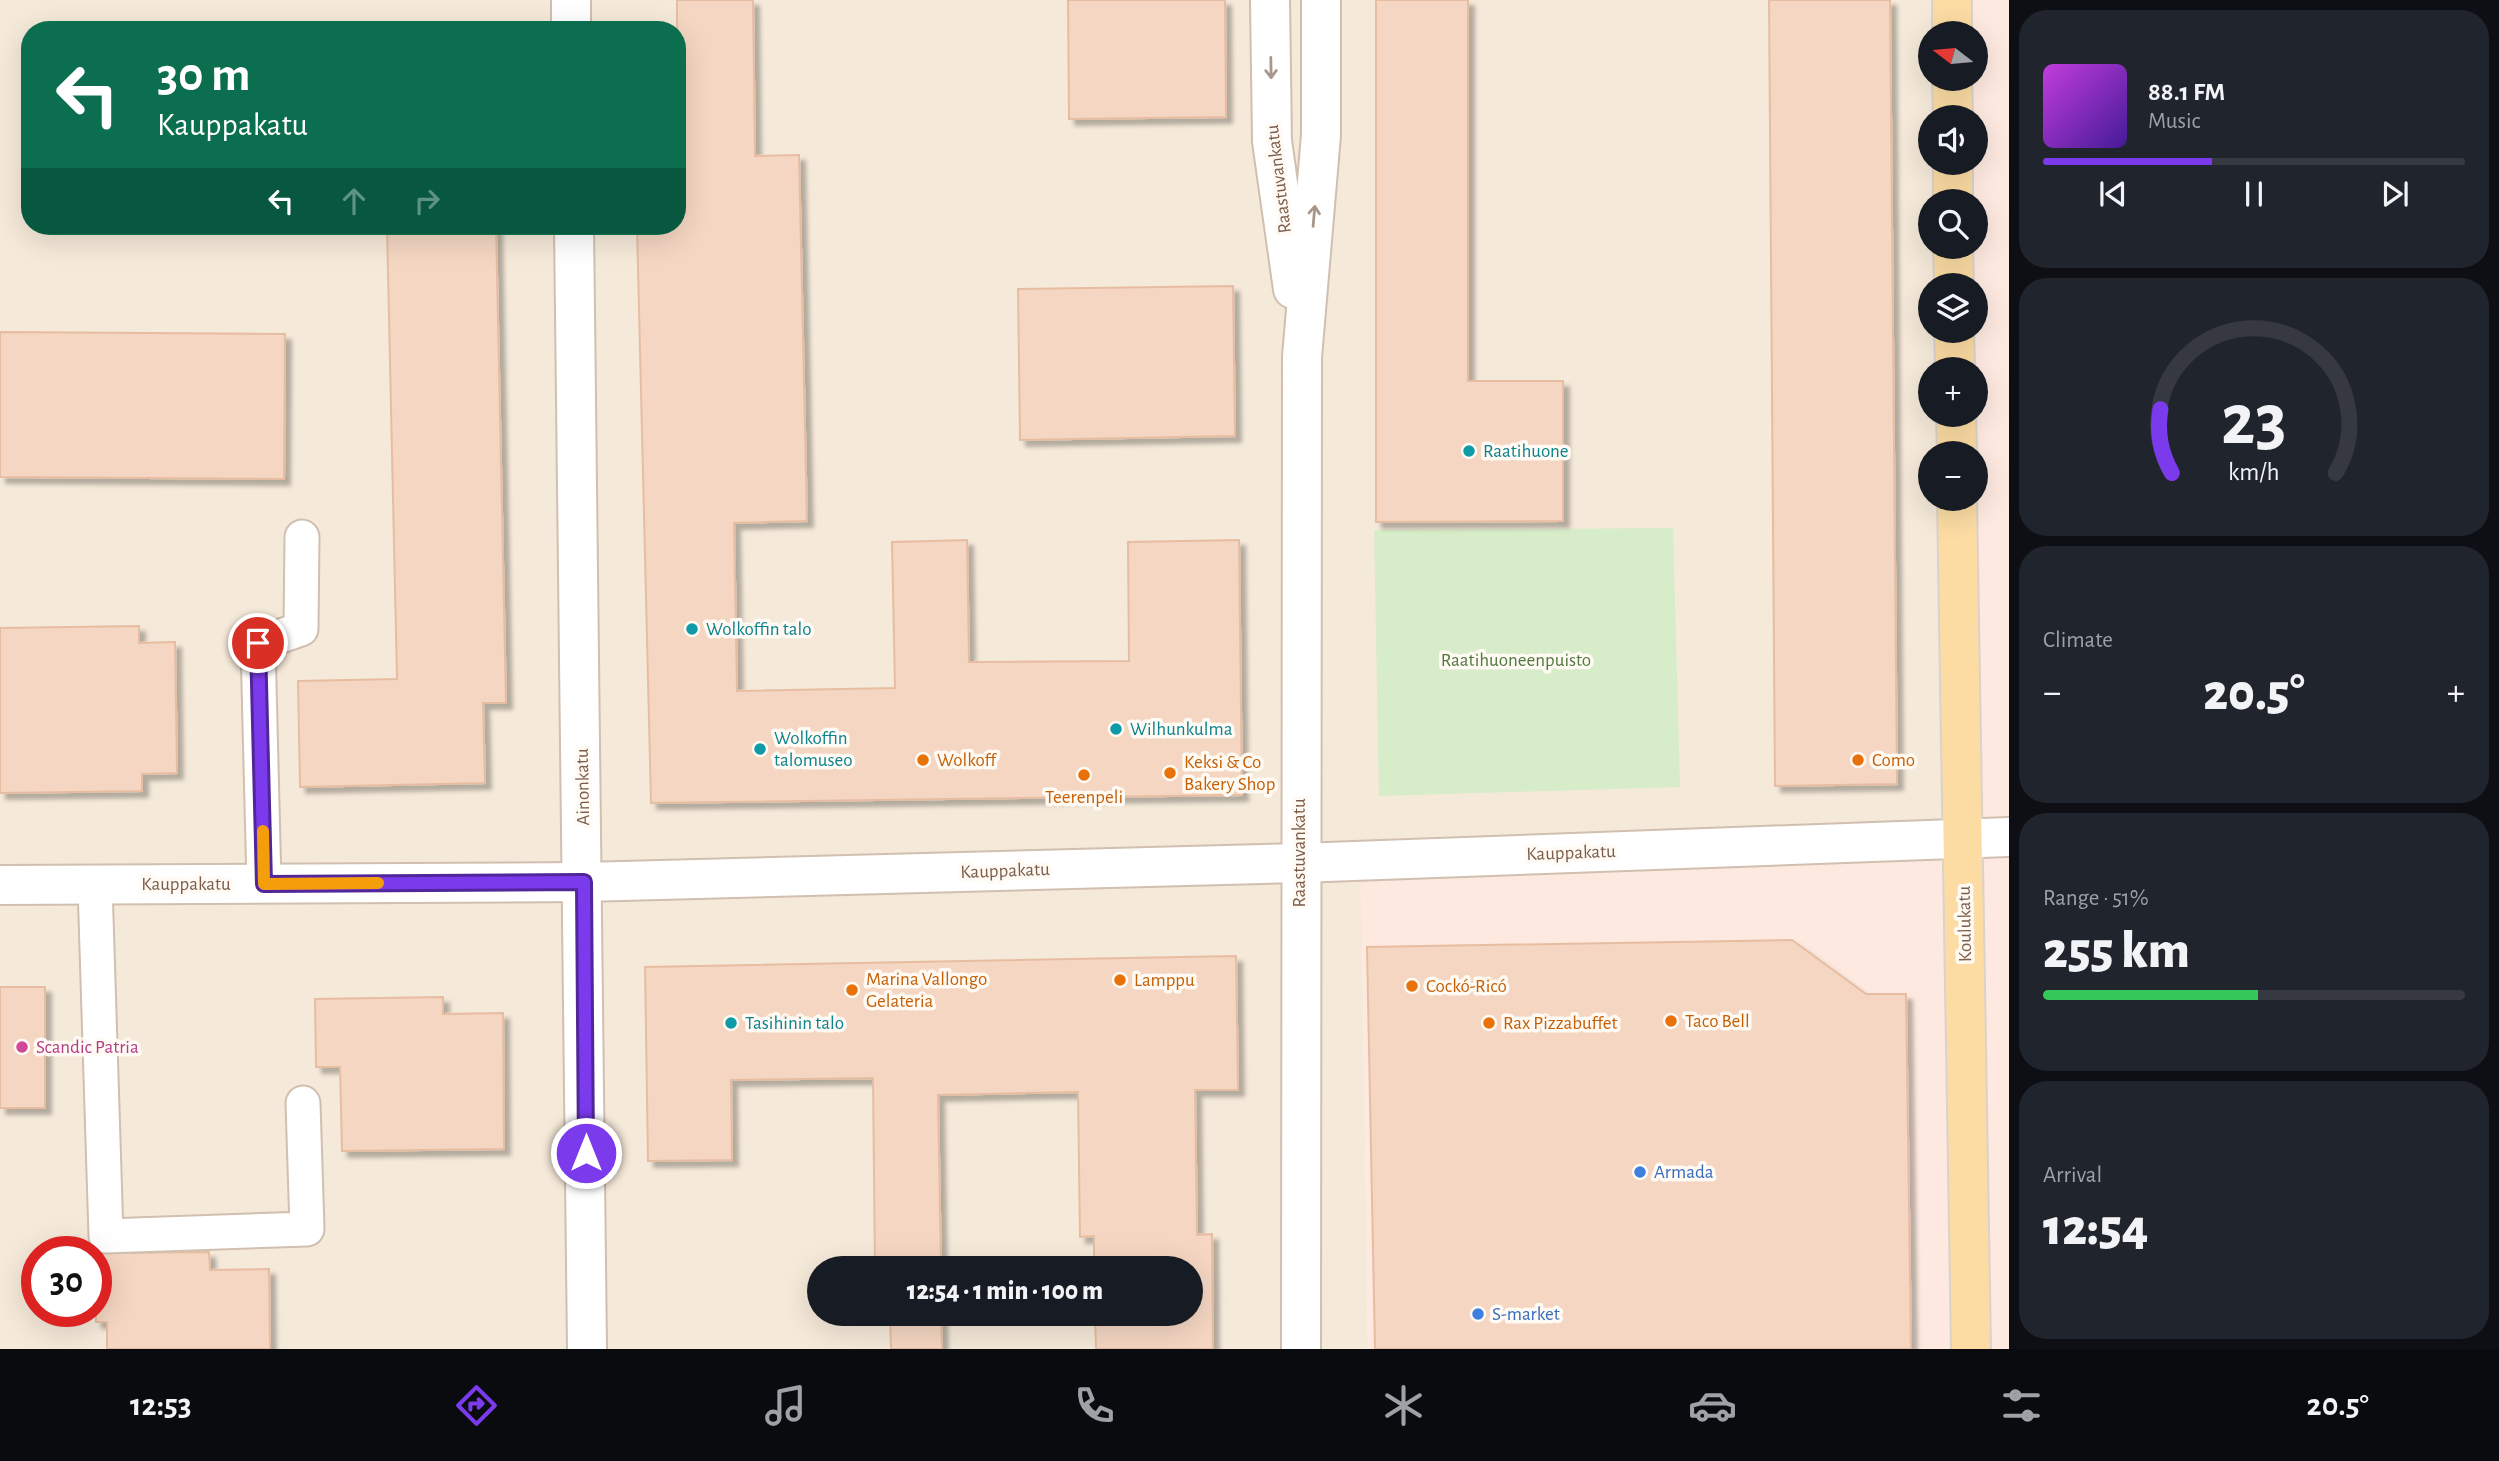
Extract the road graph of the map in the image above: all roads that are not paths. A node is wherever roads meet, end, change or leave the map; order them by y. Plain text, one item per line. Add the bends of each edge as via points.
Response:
1 (571, 0) edge
2 (1270, 0) edge
3 (1321, 0) edge
4 (1952, 0) edge
5 (571, 21) edge
6 (1952, 21) edge
7 (574, 235) edge
8 (1302, 357) junction
9 (1957, 511) edge
10 (302, 537) dead end
11 (2009, 837) edge
12 (1963, 838) junction
13 (1299, 863) junction
14 (584, 882) junction
15 (264, 884) junction
16 (0, 885) edge
17 (95, 885) junction
18 (303, 1102) dead end
19 (587, 1349) edge
20 (1301, 1349) edge
21 (1971, 1349) edge

1 - 5 street
2 -> 8 street, Raastuvankatu via 1272,141
8 -> 3 street, Raastuvankatu via 1321,135
4 - 6 main road
7 - 14 street, Ainonkatu
8 - 13 street, Raastuvankatu
9 - 12 main road, Koulukatu
10 - 15 lane via 301,629 258,643
11 - 12 street, Kauppakatu
12 - 13 street, Kauppakatu
12 - 21 main road, Koulukatu
13 - 14 street, Kauppakatu
13 - 20 street, Raastuvankatu
14 - 15 street, Kauppakatu
14 - 19 street, Ainonkatu
15 - 17 street, Kauppakatu
16 - 17 street, Kauppakatu
17 - 18 lane via 106,1236 307,1230

